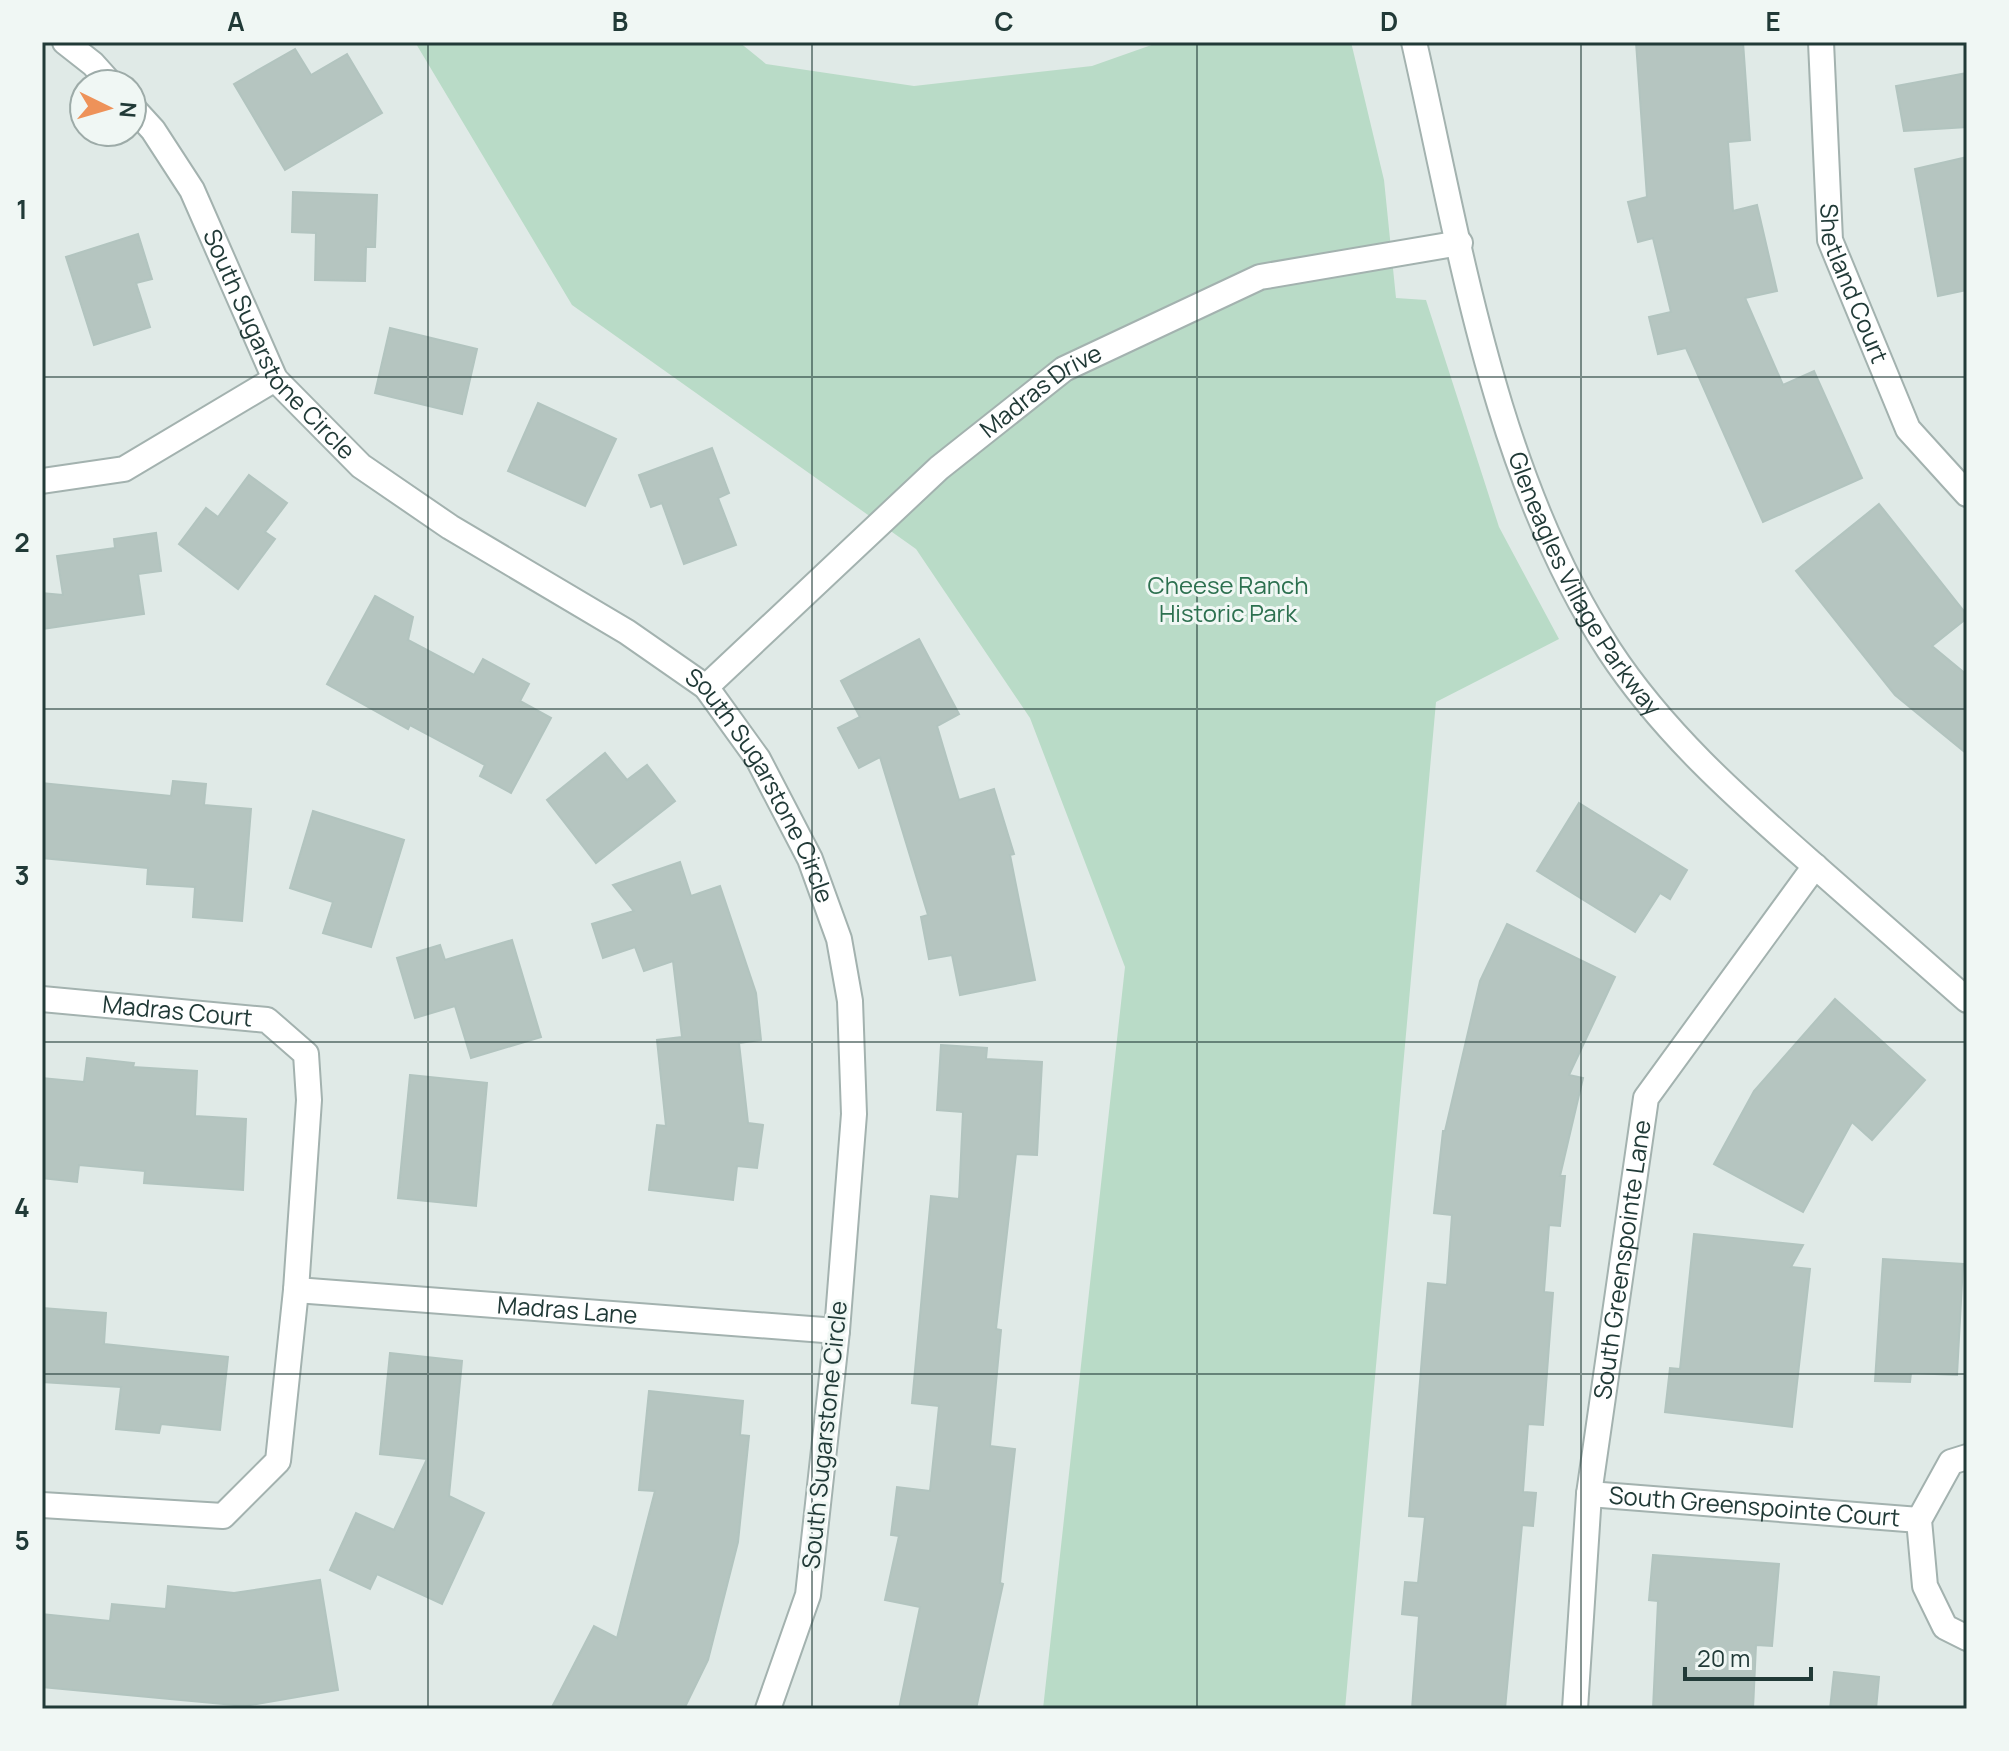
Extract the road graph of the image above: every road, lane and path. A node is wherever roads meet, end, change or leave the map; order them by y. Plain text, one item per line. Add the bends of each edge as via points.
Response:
1 (65, 42) edge
2 (1414, 42) edge
3 (1821, 42) edge
4 (97, 68) edge
5 (148, 125) edge
6 (1460, 243) junction
7 (275, 379) junction
8 (42, 481) edge
9 (1967, 494) edge
10 (706, 687) junction
11 (1815, 866) junction
12 (42, 999) edge
13 (1967, 1000) edge
14 (296, 1290) junction
15 (837, 1331) junction
16 (1967, 1457) edge
17 (1589, 1494) junction
18 (42, 1505) edge
19 (1919, 1520) junction
20 (1967, 1638) edge
21 (768, 1709) edge
22 (1575, 1709) edge

1 - 4 street
2 - 6 street, Gleneagles Village Parkway
3 - 9 street, Shetland Court via 1830,240 1908,429
5 - 7 street, South Sugarstone Circle via 192,190
6 - 10 street, Madras Drive via 1260,277 1064,369 939,468
6 - 11 street, Gleneagles Village Parkway via 1489,368 1529,494 1602,638 1719,783
7 - 8 street via 124,469
7 - 10 street, South Sugarstone Circle via 361,466
10 - 15 street, South Sugarstone Circle via 764,772 810,859 839,939 850,1001 854,1114
11 - 13 street, Gleneagles Village Parkway
11 - 17 street, South Greenspointe Lane via 1646,1098
12 - 14 street, Madras Court via 267,1020 306,1054 309,1100
14 - 15 street, Madras Lane
14 - 18 street via 278,1461 223,1516
15 - 21 street, South Sugarstone Circle via 808,1595
16 - 19 street, South Greenspointe Court via 1951,1462
17 - 19 street, South Greenspointe Court
17 - 22 street, South Greenspointe Lane
19 - 20 street, South Greenspointe Court via 1925,1586 1945,1627

